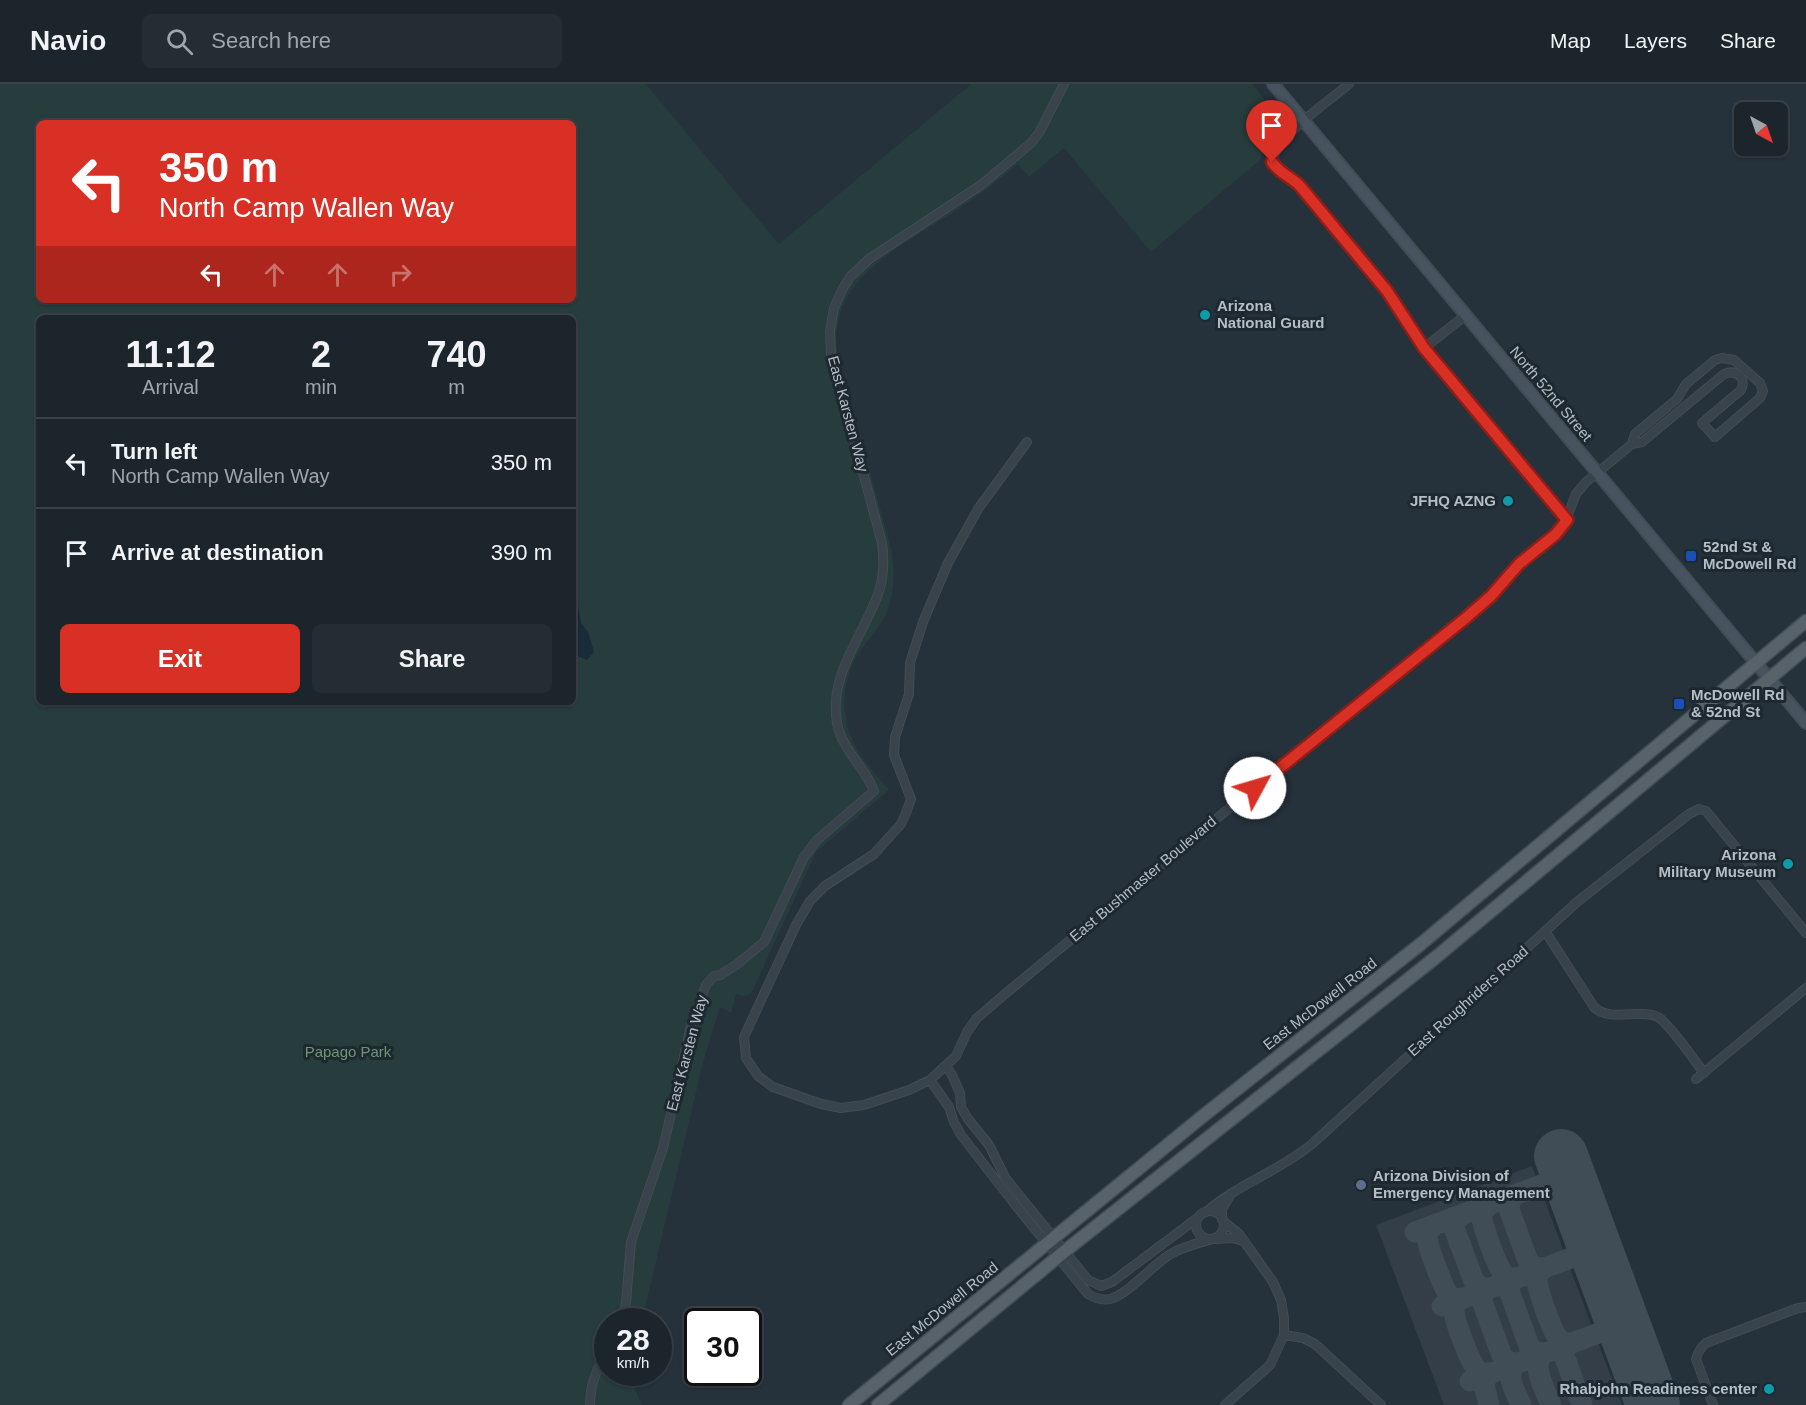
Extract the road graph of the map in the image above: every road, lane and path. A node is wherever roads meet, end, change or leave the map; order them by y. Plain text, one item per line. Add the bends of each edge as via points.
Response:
1 (1064, 84) edge
2 (1273, 84) edge
3 (1349, 84) edge
4 (1304, 121) junction
5 (1466, 315) junction
6 (1424, 348) junction
7 (1715, 360) junction
8 (1724, 374) junction
9 (1027, 442) dead end
10 (1632, 444) junction
11 (1598, 472) junction
12 (1567, 520) junction
13 (1806, 621) edge
14 (1806, 648) edge
15 (1756, 662) junction
16 (1769, 678) junction
17 (1806, 723) edge
18 (1545, 931) junction
19 (1806, 933) edge
20 (1806, 988) edge
21 (946, 1066) junction
22 (1704, 1073) junction
23 (1696, 1078) dead end
24 (930, 1080) junction
25 (1230, 1194) junction
26 (1203, 1214) junction
27 (1223, 1221) junction
28 (1213, 1238) junction
29 (1243, 1240) junction
30 (1050, 1241) junction
31 (1061, 1255) junction
32 (1806, 1307) edge
33 (625, 1308) edge
34 (1284, 1335) junction
35 (594, 1377) edge
36 (590, 1405) edge
37 (849, 1405) edge
38 (878, 1405) edge
39 (1225, 1405) edge
40 (1381, 1405) edge
41 (1713, 1405) edge

1 - 33 street, East Karsten Way via 1031,143 981,185 869,258 843,288 834,308 831,354 882,543 884,564 877,596 840,678 837,723 874,791 817,840 796,870 764,942 706,985 682,1061 663,1148 631,1242
2 - 4 main road, North 52nd Street
3 - 4 street
4 - 5 main road, North 52nd Street
4 - 6 street via 1289,133 1272,162 1300,186 1387,291
5 - 6 street
5 - 11 main road, North 52nd Street
6 - 12 street
7 - 8 street
7 - 8 street via 1734,360 1760,382 1763,391 1715,437 1702,423 1744,386 1736,374
7 - 10 street via 1635,435
8 - 10 street via 1642,442
9 - 24 street, East Bushmaster Boulevard via 978,510 948,563 923,622 910,663 909,694 895,737 894,755 911,799 901,824 874,854 825,886 810,901 744,1037 746,1058 758,1076 773,1087 821,1104 851,1108
10 - 11 street
11 - 12 street, East Bushmaster Boulevard via 1576,494
11 - 15 main road, North 52nd Street
12 - 21 street, East Bushmaster Boulevard via 1467,617 977,1018
13 - 15 main road, East McDowell Road
14 - 16 main road
15 - 16 main road, North 52nd Street
15 - 30 main road, East McDowell Road via 1422,943
16 - 17 main road, North 52nd Street
16 - 31 main road via 1435,958
18 - 19 street, East Roughriders Road via 1699,809 1706,811
18 - 22 street via 1594,1007 1603,1014 1656,1016 1663,1020
18 - 25 street, East Roughriders Road via 1312,1144 1282,1166
20 - 22 street
21 - 24 street, East Bushmaster Boulevard
21 - 30 street via 968,1119
22 - 23 street
24 - 30 street via 949,1107 961,1135
25 - 26 street, East Roughriders Road
25 - 27 street via 1222,1209
26 - 27 street via 1214,1212
26 - 28 street via 1196,1224 1198,1232 1204,1238
26 - 31 street via 1101,1286 1088,1280
27 - 28 street via 1221,1233
27 - 29 street
28 - 29 street
28 - 31 street via 1170,1254 1110,1299 1100,1300 1088,1294
29 - 34 street via 1281,1300
30 - 31 street
30 - 37 main road, East McDowell Road
31 - 38 main road
32 - 41 street via 1701,1347 1696,1359
34 - 39 street via 1270,1365
34 - 40 street via 1315,1344
35 - 36 street

